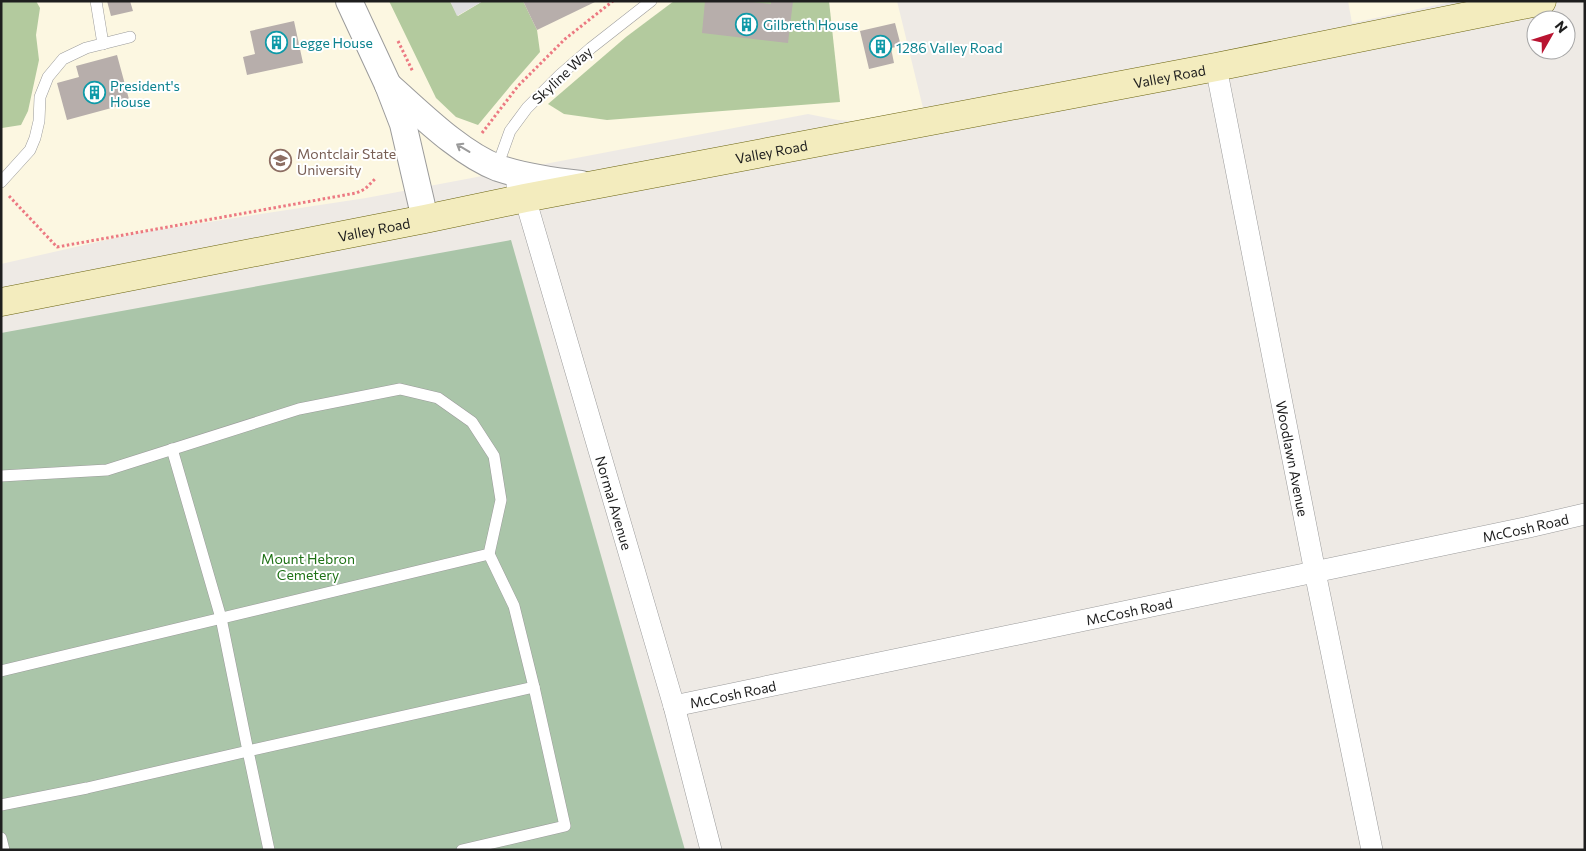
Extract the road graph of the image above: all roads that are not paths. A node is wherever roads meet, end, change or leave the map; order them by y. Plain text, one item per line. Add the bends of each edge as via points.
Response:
1 (96, 1) edge
2 (349, 1) edge
3 (651, 1) edge
4 (1542, 1) edge
5 (130, 37) dead end
6 (103, 44) junction
7 (1216, 67) junction
8 (388, 85) junction
9 (497, 167) junction
10 (1, 182) edge
11 (592, 185) junction
12 (525, 198) junction
13 (425, 220) junction
14 (1, 302) edge
15 (172, 449) junction
16 (1, 476) edge
17 (1585, 514) edge
18 (489, 554) junction
19 (1315, 572) junction
20 (221, 618) junction
21 (1, 671) edge
22 (534, 687) junction
23 (674, 706) junction
24 (248, 751) junction
25 (1, 806) edge
26 (1, 838) edge
27 (4, 850) edge
28 (269, 850) edge
29 (462, 850) edge
30 (711, 850) edge
31 (1372, 850) edge

1 - 6 lane
2 - 8 street
3 - 9 lane, Skyline Way via 560,75 527,108 510,131
4 - 7 main road, Valley Road
5 - 6 lane
6 - 10 lane via 63,59 48,77 40,96 39,121 30,150
7 - 11 main road, Valley Road
7 - 19 street, Woodlawn Avenue
9 -> 8 street via 457,145
8 - 13 street via 403,124
9 - 11 street via 540,180
9 - 12 street, Normal Avenue
11 - 12 main road, Valley Road
12 - 13 main road, Valley Road
12 - 23 street, Normal Avenue
13 - 14 main road, Valley Road
15 - 16 lane via 107,470
15 - 18 lane via 299,409 400,389 438,398 472,422 494,456 501,500
15 - 20 lane
17 - 19 street, McCosh Road
18 - 20 lane
18 - 22 lane via 514,606
19 - 23 street, McCosh Road
19 - 31 street, Woodlawn Avenue
20 - 21 lane
20 - 24 lane
22 - 24 lane
22 - 29 lane via 565,826
23 - 30 street, Normal Avenue
24 - 25 lane
24 - 28 lane
26 - 27 lane

